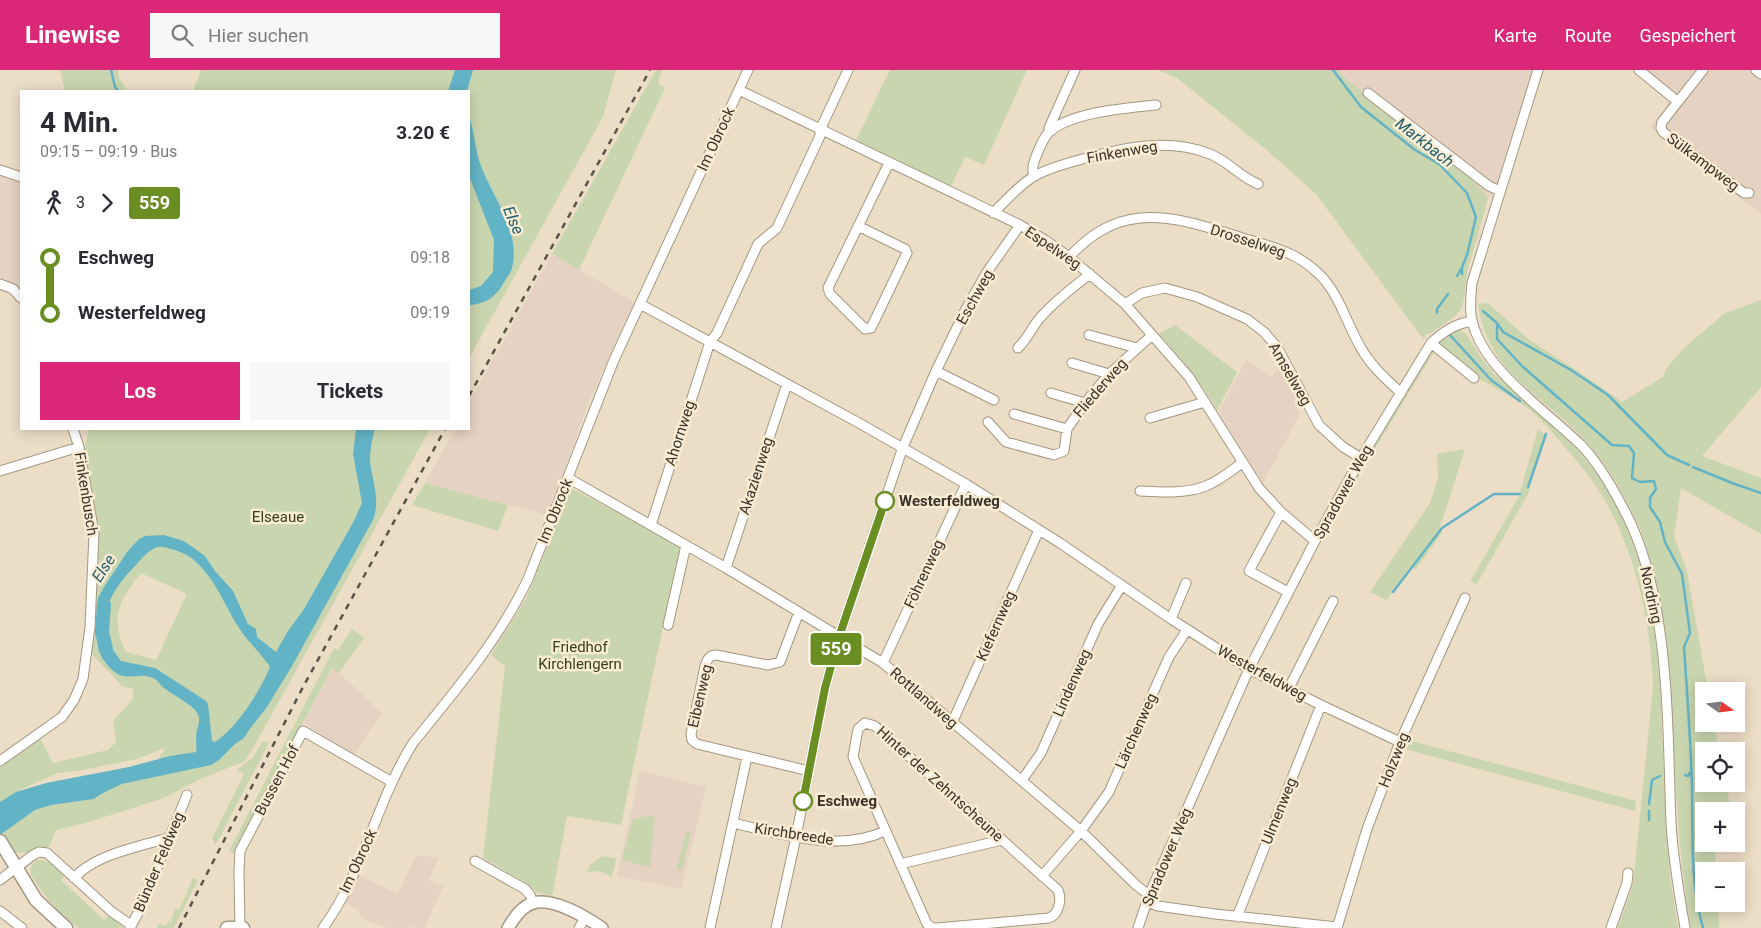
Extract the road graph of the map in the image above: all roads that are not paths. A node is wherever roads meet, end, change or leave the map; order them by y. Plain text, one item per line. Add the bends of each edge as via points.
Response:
1 (748, 70) edge
2 (848, 70) edge
3 (1075, 70) edge
4 (1538, 70) edge
5 (1638, 70) edge
6 (1703, 70) edge
7 (1756, 70) edge
8 (1761, 74) edge
9 (739, 90) junction
10 (1368, 93) dead end
11 (1677, 101) junction
12 (1156, 105) dead end
13 (820, 130) junction
14 (1051, 131) junction
15 (889, 163) junction
16 (0, 170) edge
17 (1034, 176) junction
18 (20, 178) edge
19 (1258, 184) dead end
20 (1500, 191) junction
21 (1749, 194) dead end
22 (993, 213) junction
23 (1020, 225) junction
24 (858, 226) junction
25 (1069, 257) junction
26 (1090, 274) junction
27 (0, 284) edge
28 (20, 297) edge
29 (640, 304) junction
30 (1125, 304) junction
31 (1472, 321) junction
32 (1089, 335) dead end
33 (1151, 336) junction
34 (710, 342) junction
35 (1431, 343) junction
36 (1018, 348) dead end
37 (1137, 348) junction
38 (1072, 363) dead end
39 (936, 371) junction
40 (1110, 374) junction
41 (1474, 378) dead end
42 (787, 384) junction
43 (1051, 393) dead end
44 (1401, 393) junction
45 (994, 400) dead end
46 (1205, 402) junction
47 (1085, 403) junction
48 (1014, 414) dead end
49 (1150, 418) dead end
50 (988, 422) dead end
51 (1067, 428) junction
52 (74, 430) edge
53 (79, 447) junction
54 (903, 447) junction
55 (1361, 458) junction
56 (1242, 463) junction
57 (0, 471) edge
58 (568, 478) junction
59 (966, 484) junction
60 (1140, 491) dead end
61 (1281, 512) junction
62 (651, 525) junction
63 (1039, 530) junction
64 (1315, 541) junction
65 (686, 545) junction
66 (726, 568) junction
67 (1186, 584) dead end
68 (1122, 585) junction
69 (1288, 592) junction
70 (1466, 598) dead end
71 (1333, 602) dead end
72 (799, 612) junction
73 (1171, 619) junction
74 (668, 624) dead end
75 (1187, 630) junction
76 (839, 637) junction
77 (883, 663) junction
78 (1249, 669) junction
79 (1289, 688) junction
80 (1321, 705) junction
81 (952, 723) junction
82 (1400, 742) junction
83 (747, 757) junction
84 (0, 761) edge
85 (809, 771) junction
86 (1022, 780) junction
87 (392, 782) junction
88 (187, 795) dead end
89 (733, 823) junction
90 (885, 831) junction
91 (1081, 831) junction
92 (796, 837) junction
93 (1002, 840) junction
94 (0, 841) edge
95 (168, 841) junction
96 (475, 861) dead end
97 (900, 864) junction
98 (16, 866) junction
99 (1628, 873) dead end
100 (1042, 876) junction
101 (74, 878) junction
102 (0, 880) edge
103 (1148, 898) junction
104 (533, 903) junction
105 (0, 911) edge
106 (1237, 917) junction
107 (582, 923) edge
108 (131, 926) edge
109 (328, 926) edge
110 (1337, 927) edge
111 (22, 928) edge
112 (66, 928) edge
113 (227, 928) edge
114 (242, 928) edge
115 (508, 928) edge
116 (602, 928) edge
117 (710, 928) edge
118 (776, 928) edge
119 (1138, 928) edge
120 (1612, 928) edge
121 (1684, 928) edge

1 - 9 street, Im Obrock
2 - 13 street, Ahornweg
3 - 14 street via 1049,128
4 - 20 street
5 - 11 street
6 - 11 street, Sülkampweg
7 - 8 street
9 - 13 street, Espelweg
9 - 29 street, Im Obrock
10 - 20 street via 1489,186
11 - 21 street, Sülkampweg via 1662,122 1663,132
12 - 14 street via 1085,116
13 - 15 street, Espelweg
13 - 34 street, Ahornweg via 777,228 758,244
14 - 17 street via 1032,166
15 - 22 street, Espelweg
15 - 24 street
16 - 18 street
17 - 19 street, Finkenweg via 1097,155 1144,145 1164,145 1211,154 1232,166 1245,179
17 - 22 street, Finkenweg
20 - 31 street via 1472,283
22 - 23 street, Espelweg
23 - 25 street, Espelweg
23 - 39 street, Eschweg via 966,309
24 - 24 street via 828,288 830,294 865,329 871,328 907,253 905,249
25 - 26 street, Espelweg
25 - 44 street, Drosselweg via 1106,226 1139,218 1177,220 1290,254 1318,273 1331,289 1361,348 1376,370
26 - 30 street, Espelweg
26 - 36 street via 1056,301
27 - 28 street
29 - 34 street, Westerfeldweg
29 - 58 street, Im Obrock
30 - 33 street, Espelweg
30 - 55 street, Amselweg via 1142,293 1165,288 1197,297 1247,319 1277,347 1319,425
31 - 35 street, Spradower Weg via 1445,330
31 - 121 street, Nordring via 1484,349 1497,367 1584,448 1605,476 1636,535 1648,571 1663,657 1676,880
32 - 37 street
33 - 37 street, Fliederweg
33 - 46 street, Espelweg via 1189,377
34 - 42 street, Westerfeldweg
34 - 62 street, Ahornweg
35 - 41 street
35 - 44 street, Spradower Weg
37 - 40 street, Fliederweg
38 - 40 street
39 - 45 street
39 - 54 street, Eschweg
40 - 47 street, Fliederweg
42 - 54 street, Westerfeldweg
42 - 66 street, Akazienweg
43 - 47 street
44 - 55 street, Spradower Weg
46 - 49 street
46 - 56 street, Espelweg
47 - 51 street, Fliederweg
48 - 51 street
50 - 51 street, Fliederweg via 1006,442 1054,455 1064,451
52 - 53 street, Finkenbusch
53 - 57 street
53 - 84 street, Finkenbusch via 94,533 90,627 83,679 62,717
54 - 59 street, Westerfeldweg
54 - 76 street, Eschweg
55 - 64 street, Spradower Weg
56 - 60 street via 1205,487 1176,492
56 - 61 street, Espelweg
58 - 62 street, Rottlandweg
58 - 87 street, Im Obrock via 520,597 486,651 412,743
59 - 63 street, Westerfeldweg
59 - 77 street, Föhrenweg
61 - 64 street, Espelweg
61 - 69 street via 1249,572
62 - 65 street, Rottlandweg
63 - 68 street, Westerfeldweg
63 - 81 street, Kiefernweg
64 - 69 street, Spradower Weg
65 - 66 street, Rottlandweg
65 - 74 street
66 - 72 street, Rottlandweg
67 - 73 street
68 - 73 street, Westerfeldweg
68 - 86 street, Lindenweg via 1098,624 1041,753
69 - 78 street, Spradower Weg
70 - 82 street, Holzweg
71 - 79 street
72 - 76 street, Rottlandweg
72 - 83 street, Eibenweg via 780,662 768,666 712,655 705,666 692,724 692,740
73 - 75 street, Westerfeldweg
75 - 78 street, Westerfeldweg
75 - 91 street, Lärchenweg via 1169,657 1109,792
76 - 77 street, Rottlandweg
76 - 85 street, Eschweg via 825,688
77 - 81 street, Rottlandweg
78 - 79 street, Westerfeldweg
78 - 103 street, Spradower Weg
79 - 80 street, Westerfeldweg
80 - 82 street, Westerfeldweg
80 - 106 street, Ulmenweg
81 - 86 street, Rottlandweg
82 - 110 street, Holzweg via 1367,829
83 - 85 street, Eibenweg
83 - 89 street, Kirchbreede
85 - 92 street, Eschweg
86 - 91 street, Rottlandweg
87 - 109 street, Im Obrock via 357,868
87 - 114 street, Bussen Hof via 303,731 240,851
88 - 95 street, Bünder Feldweg
89 - 92 street, Kirchbreede
89 - 117 street, Kirchbreede
90 - 92 street, Kirchbreede via 854,840
90 - 93 street, Hinter der Zehntscheune via 852,757 858,729 865,723 875,726
90 - 97 street, Hinter der Zehntscheune
91 - 100 street, Lärchenweg
91 - 103 street, Rottlandweg
92 - 118 street, Eschweg
93 - 97 street
93 - 100 street, Hinter der Zehntscheune
94 - 98 main road
95 - 101 street via 164,839 107,857 80,871
95 - 108 street, Bünder Feldweg
96 - 104 street via 525,889
97 - 100 street, Hinter der Zehntscheune via 927,924 933,928 1049,918 1056,913 1060,894
98 - 101 street via 39,852 47,853
98 - 102 street
98 - 112 main road via 36,900
99 - 120 street
101 - 108 street
103 - 106 street via 1158,906
103 - 119 street, Spradower Weg
104 - 107 street via 560,906
104 - 115 street via 521,911
105 - 111 street
106 - 110 street
107 - 116 street
113 - 114 main road

